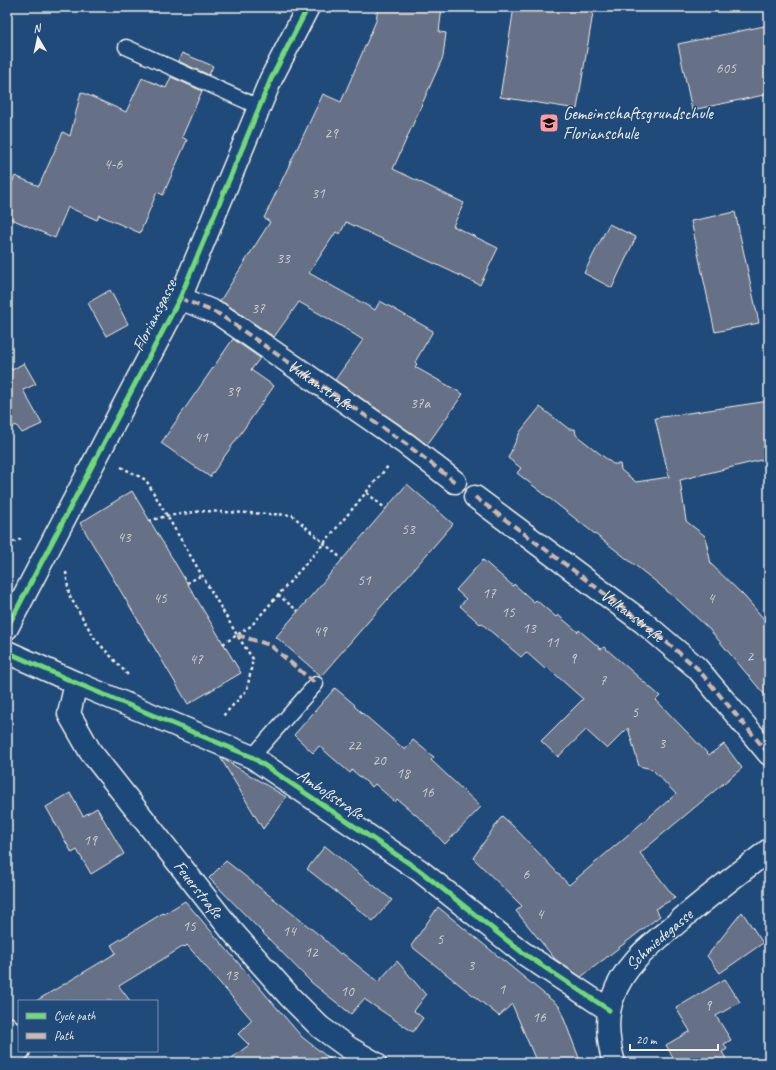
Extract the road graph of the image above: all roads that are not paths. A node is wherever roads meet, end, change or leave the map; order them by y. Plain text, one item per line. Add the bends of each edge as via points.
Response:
1 (308, 7) edge
2 (126, 47) dead end
3 (259, 107) junction
4 (180, 298) junction
5 (456, 482) dead end
6 (476, 497) dead end
7 (7, 628) edge
8 (7, 652) edge
9 (76, 683) junction
10 (316, 684) dead end
11 (769, 754) edge
12 (252, 757) junction
13 (769, 850) edge
14 (609, 1010) junction
15 (7, 1028) edge
16 (18, 1049) edge
17 (20, 1052) edge
18 (26, 1063) edge
19 (374, 1063) edge
20 (614, 1063) edge

1 - 3 street, Floriansgasse
2 - 3 lane
3 - 4 street, Floriansgasse
4 - 5 street, Vulkanstraße via 219,314 406,444
4 - 7 street, Floriansgasse
6 - 11 street, Vulkanstraße via 644,623 697,668
8 - 9 street, Amboßstraße
9 - 12 street, Amboßstraße
9 - 19 street, Feuerstraße via 69,714 90,751 231,930 290,997 320,1027
10 - 12 lane
12 - 14 street, Amboßstraße via 419,870 523,953
13 - 14 street, Schmiedegasse via 705,899 643,952 618,984
14 - 20 street, Schmiedegasse via 608,1027
15 - 16 street
17 - 18 street

